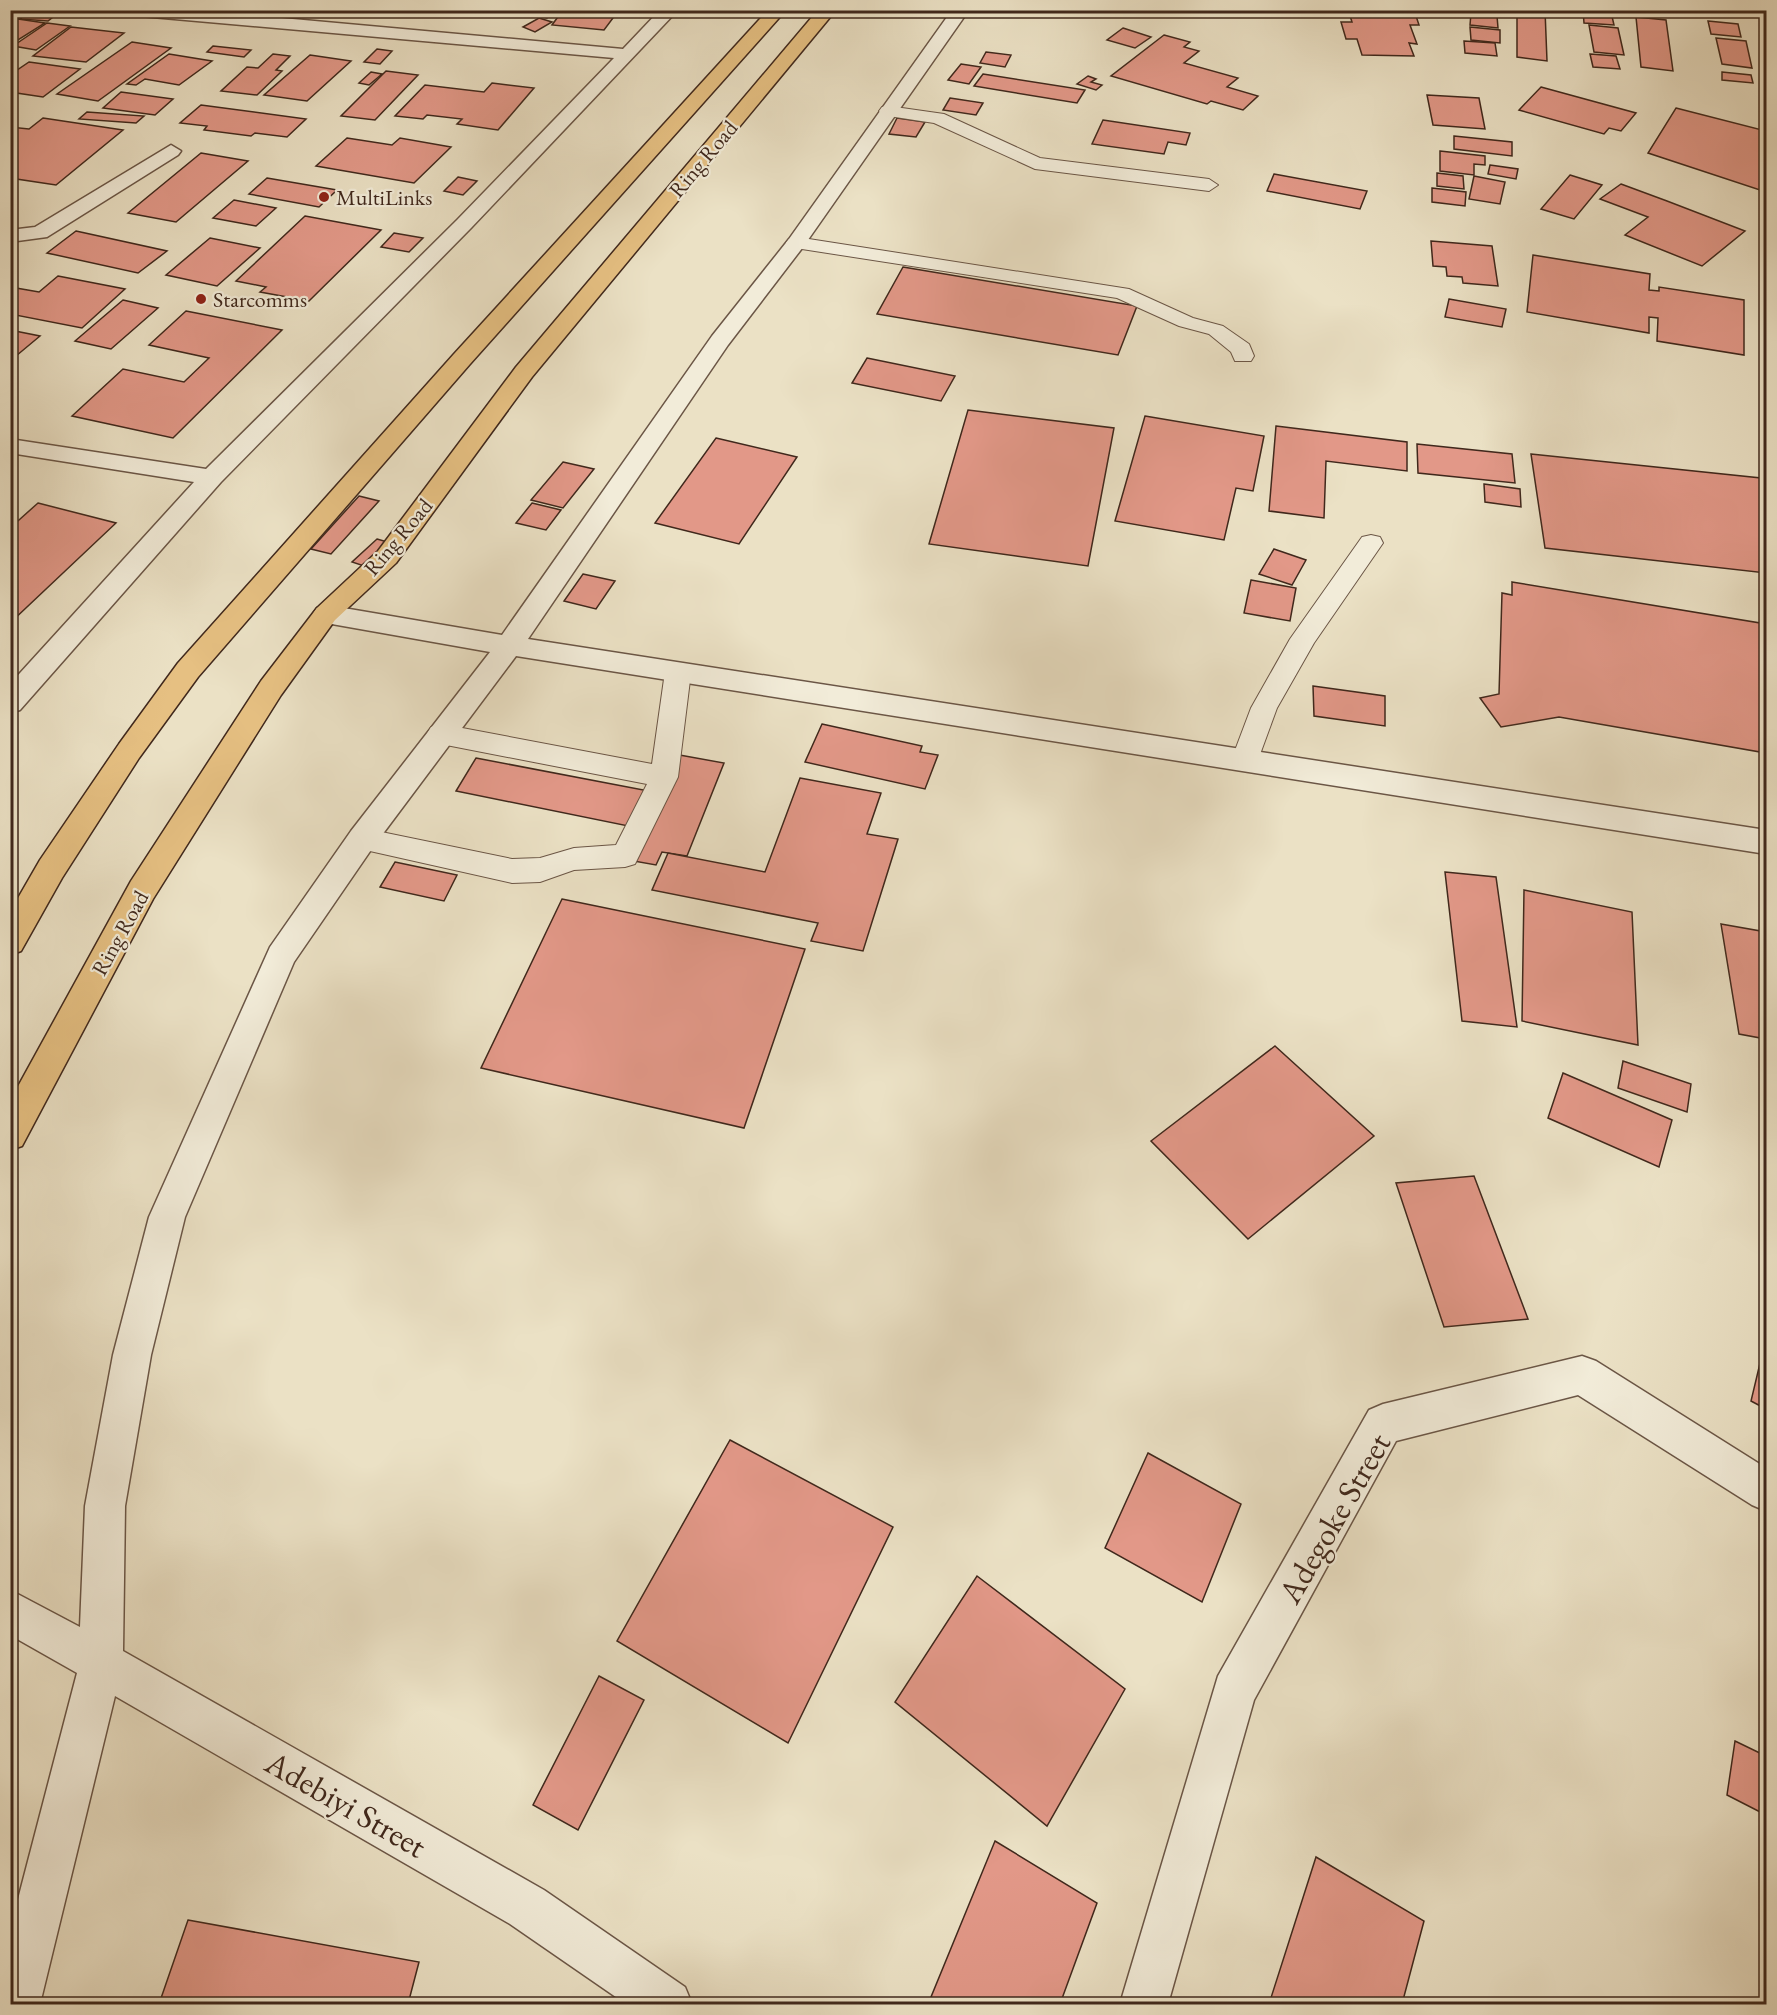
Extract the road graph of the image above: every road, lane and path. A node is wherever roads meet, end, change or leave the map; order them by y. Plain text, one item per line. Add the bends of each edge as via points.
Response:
1 (129, 10) edge
2 (670, 10) edge
3 (778, 10) edge
4 (828, 10) edge
5 (961, 10) edge
6 (625, 54) junction
7 (888, 111) junction
8 (171, 151) dead end
9 (1209, 185) dead end
10 (10, 237) edge
11 (796, 243) junction
12 (1243, 356) dead end
13 (10, 446) edge
14 (212, 477) junction
15 (1371, 543) dead end
16 (326, 614) junction
17 (508, 646) junction
18 (678, 672) junction
19 (10, 703) edge
20 (441, 734) junction
21 (1245, 761) junction
22 (664, 777) junction
23 (362, 839) junction
24 (1767, 842) edge
25 (10, 942) edge
26 (10, 1135) edge
27 (1767, 1491) edge
28 (13, 1615) edge
29 (101, 1664) junction
30 (16, 2004) edge
31 (668, 2004) edge
32 (1144, 2004) edge

1 - 6 street
2 - 6 street
3 - 25 main road, Ring Road via 188,670 51,869
4 - 16 main road, Ring Road via 524,372 387,557
5 - 7 street
6 - 14 street via 464,224
7 - 9 lane via 938,118 1035,163
7 - 11 street
8 - 10 street via 56,225 40,233
11 - 12 lane via 1122,293 1186,322 1216,330 1241,349
11 - 17 street via 720,341
13 - 14 street
14 - 19 street
15 - 21 lane via 1304,639 1269,698
16 - 17 street
16 - 26 main road, Ring Road via 271,688 142,890
17 - 18 street
17 - 20 street
18 - 21 street
18 - 22 lane
20 - 22 lane
20 - 23 street
21 - 24 street
22 - 23 lane via 625,856 574,859 540,870 512,871
23 - 29 street via 281,956 167,1217 132,1355 105,1506
27 - 32 street, Adegoke Street via 1582,1375 1383,1424 1234,1692
28 - 29 street, Adebiyi Street
29 - 30 street
29 - 31 street, Adebiyi Street via 526,1906

